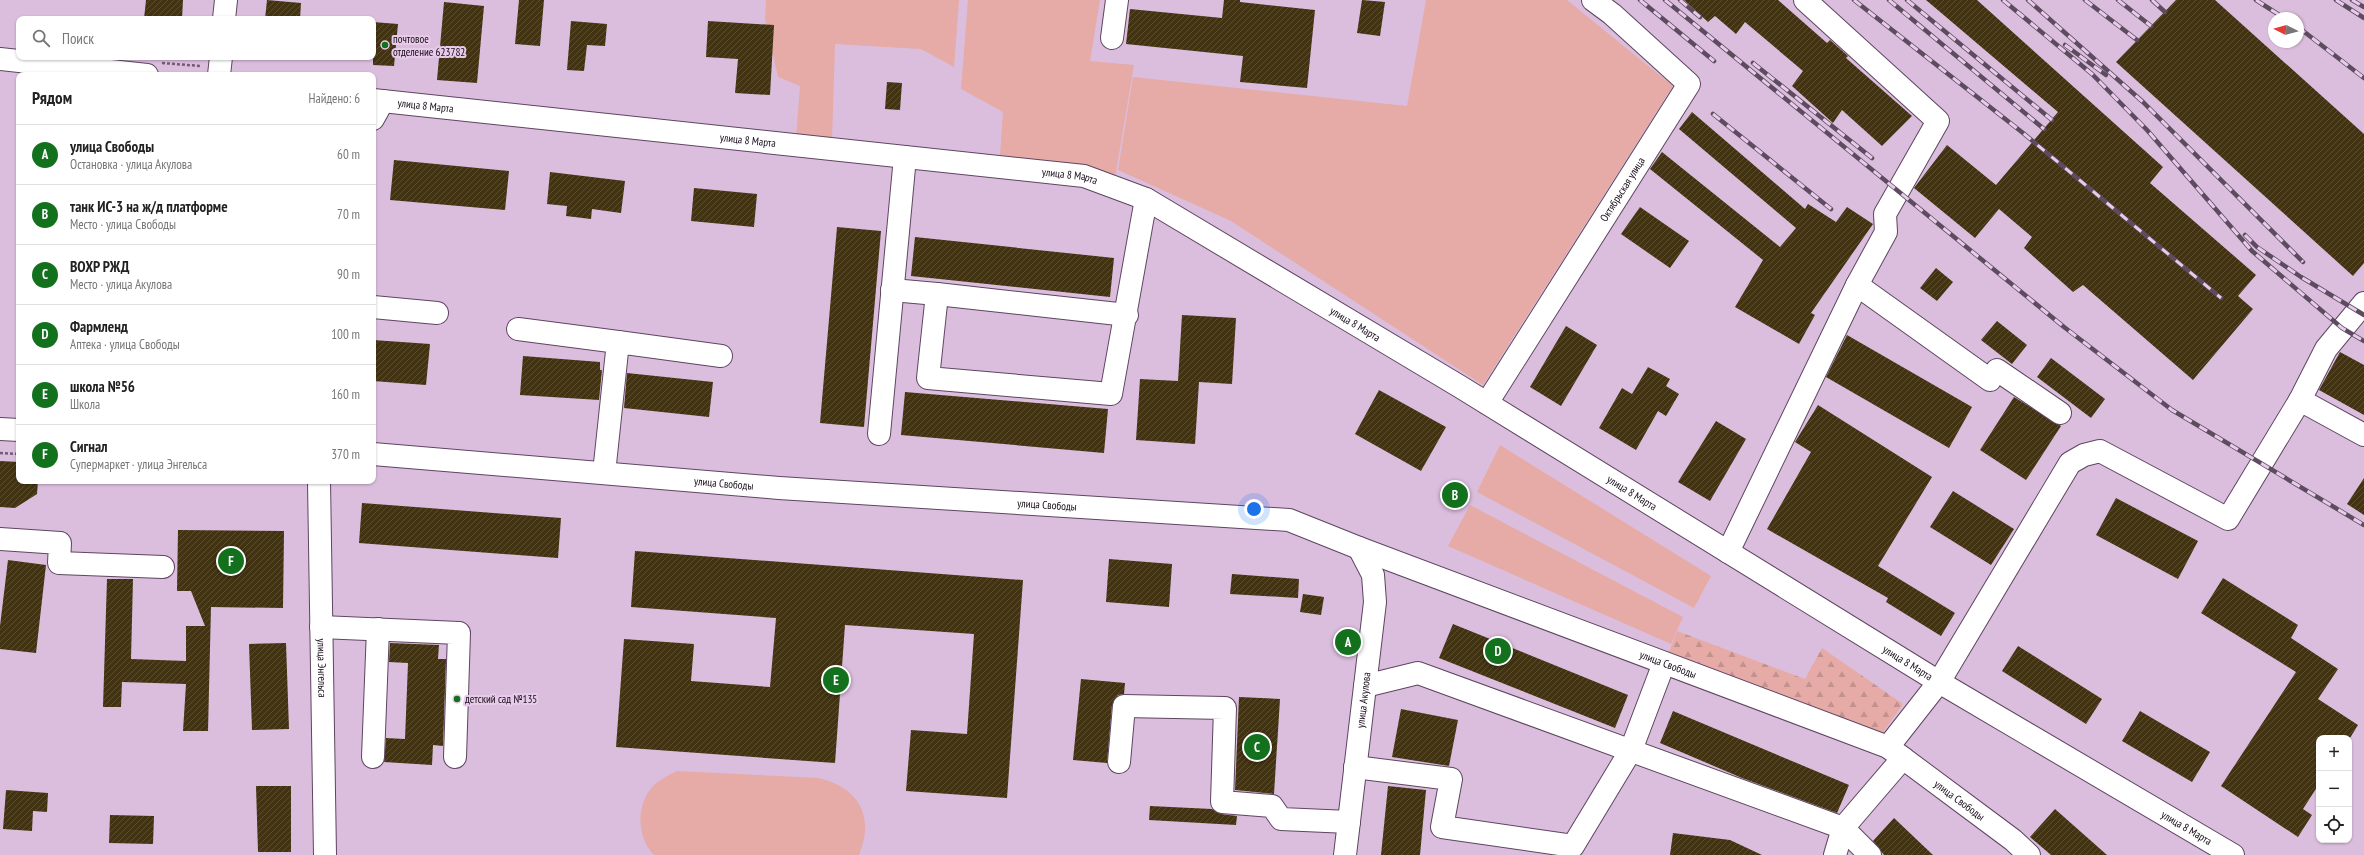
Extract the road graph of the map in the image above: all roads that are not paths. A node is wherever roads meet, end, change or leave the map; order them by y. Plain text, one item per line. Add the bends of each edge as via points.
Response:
1 (226, 0) edge
2 (1117, 0) edge
3 (1593, 0) edge
4 (1805, 0) edge
5 (224, 16) edge
6 (1112, 38) dead end
7 (0, 59) edge
8 (220, 60) edge
9 (119, 72) edge
10 (219, 72) edge
11 (376, 107) edge
12 (905, 157) junction
13 (1146, 199) junction
14 (1857, 285) junction
15 (892, 290) junction
16 (937, 294) junction
17 (2364, 303) edge
18 (376, 307) edge
19 (437, 313) dead end
20 (1127, 315) junction
21 (518, 329) dead end
22 (618, 342) junction
23 (721, 356) dead end
24 (2300, 400) junction
25 (1487, 403) junction
26 (2060, 413) dead end
27 (0, 429) edge
28 (16, 430) edge
29 (879, 434) dead end
30 (2364, 435) edge
31 (376, 454) edge
32 (604, 473) junction
33 (319, 484) edge
34 (0, 539) edge
35 (1359, 548) junction
36 (1728, 552) junction
37 (163, 567) dead end
38 (321, 627) junction
39 (378, 629) junction
40 (1664, 663) junction
41 (1939, 682) junction
42 (1365, 686) junction
43 (1631, 750) junction
44 (1895, 752) junction
45 (373, 757) dead end
46 (455, 757) dead end
47 (1119, 762) dead end
48 (1356, 767) junction
49 (1349, 822) junction
50 (1843, 828) junction
51 (325, 855) edge
52 (1345, 855) edge
53 (1835, 855) edge
54 (1870, 855) edge
55 (2029, 855) edge
56 (2233, 855) edge

1 - 5 street
2 - 6 street
3 - 25 street, Октябрьская улица via 1689,84
4 - 14 street via 1938,121 1885,214 1886,232
7 - 9 street
8 - 10 street
11 - 12 street, улица 8 Марта
12 - 13 street, улица 8 Марта via 1084,176
12 - 15 street
13 - 20 street
13 - 25 street, улица 8 Марта
14 - 26 street via 1990,380 1997,370
14 - 36 street
15 - 16 street
15 - 29 street
16 - 20 street
16 - 20 street via 928,378 1111,394
17 - 24 street via 2326,349
18 - 19 street
21 - 22 street
22 - 23 street
22 - 32 street
24 - 30 street
24 - 41 street via 2228,518 2100,451 2070,463
25 - 36 street, улица 8 Марта
27 - 28 street
31 - 32 street, улица Свободы
32 - 35 street, улица Свободы via 779,488 1289,520
33 - 38 street, улица Энгельса
34 - 37 street via 60,543 59,563
35 - 40 street, улица Свободы
35 - 42 street, улица Акулова via 1373,575 1375,602
36 - 41 street, улица 8 Марта
38 - 39 street
38 - 51 street, улица Энгельса
39 - 45 street
39 - 46 street via 459,633
40 - 43 street
40 - 44 street, улица Свободы
41 - 44 street
41 - 56 street, улица 8 Марта
42 - 43 street via 1418,672
42 - 48 street, улица Акулова
43 - 48 street via 1572,846 1442,827 1451,779
43 - 50 street
44 - 50 street
44 - 55 street, улица Свободы via 2013,840
47 - 49 street via 1124,706 1225,708 1222,802 1272,806 1281,819
48 - 49 street, улица Акулова
49 - 52 street, улица Акулова
50 - 53 street
50 - 54 street

